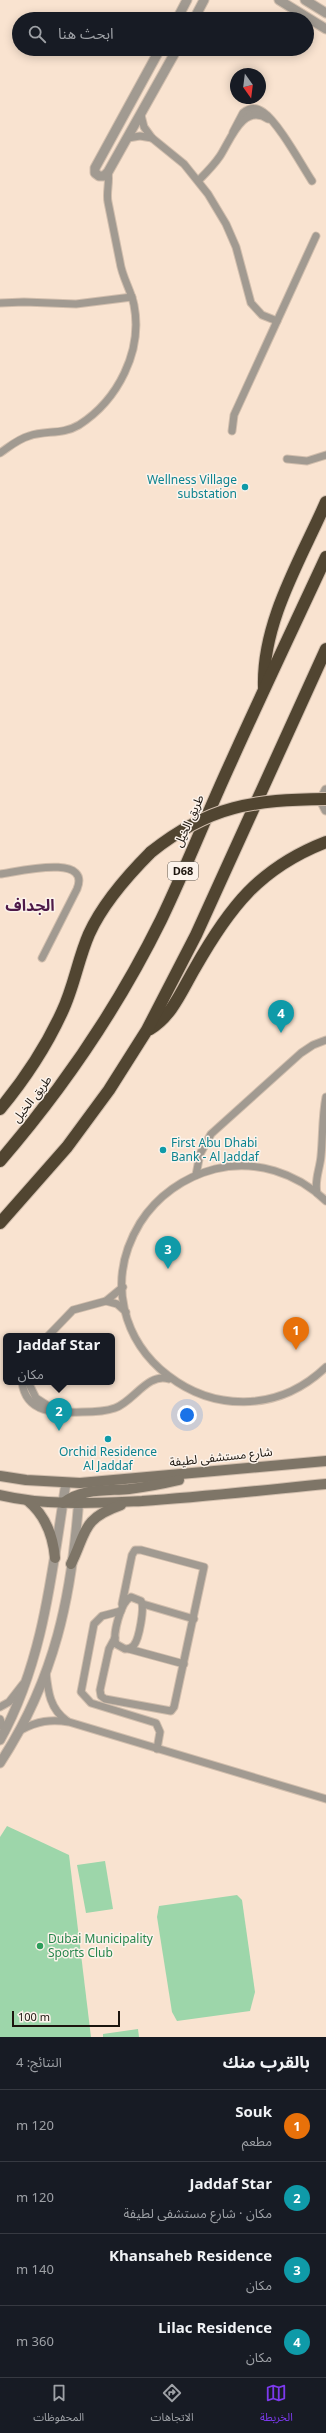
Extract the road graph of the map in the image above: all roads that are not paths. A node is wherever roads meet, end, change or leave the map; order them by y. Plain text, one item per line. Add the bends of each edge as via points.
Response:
1 (187, 0) edge
2 (204, 0) edge
3 (279, 0) edge
4 (305, 0) edge
5 (180, 12) edge
6 (198, 12) edge
7 (298, 12) edge
8 (326, 13) edge
9 (314, 22) edge
10 (326, 29) edge
11 (156, 56) edge
12 (173, 56) edge
13 (141, 115) junction
14 (128, 138) junction
15 (152, 138) junction
16 (108, 172) junction
17 (199, 180) junction
18 (312, 181) dead end
19 (316, 236) dead end
20 (132, 296) junction
21 (0, 303) edge
22 (277, 322) junction
23 (232, 431) dead end
24 (0, 453) edge
25 (326, 455) edge
26 (287, 459) dead end
27 (326, 502) edge
28 (326, 558) edge
29 (326, 649) edge
30 (264, 691) junction
31 (326, 790) edge
32 (326, 799) edge
33 (326, 810) edge
34 (326, 842) edge
35 (0, 874) edge
36 (42, 958) dead end
37 (147, 1030) junction
38 (326, 1040) edge
39 (313, 1045) junction
40 (326, 1048) edge
41 (326, 1097) edge
42 (0, 1110) edge
43 (0, 1161) edge
44 (196, 1175) junction
45 (318, 1193) junction
46 (326, 1201) edge
47 (0, 1223) edge
48 (123, 1287) junction
49 (106, 1301) junction
50 (126, 1312) junction
51 (51, 1333) edge
52 (151, 1362) junction
53 (326, 1367) edge
54 (171, 1379) junction
55 (149, 1382) junction
56 (23, 1385) edge
57 (29, 1385) edge
58 (69, 1413) junction
59 (326, 1461) edge
60 (206, 1471) junction
61 (0, 1476) edge
62 (326, 1480) edge
63 (66, 1483) junction
64 (80, 1483) junction
65 (326, 1484) edge
66 (313, 1486) junction
67 (0, 1495) edge
68 (78, 1498) junction
69 (28, 1501) junction
70 (130, 1501) junction
71 (63, 1503) junction
72 (55, 1558) junction
73 (72, 1564) junction
74 (143, 1604) junction
75 (122, 1608) junction
76 (105, 1616) junction
77 (194, 1619) junction
78 (118, 1625) junction
79 (115, 1638) junction
80 (129, 1649) junction
81 (184, 1664) junction
82 (46, 1672) junction
83 (26, 1682) junction
84 (0, 1707) edge
85 (0, 1719) edge
86 (69, 1722) junction
87 (21, 1730) junction
88 (2, 1736) edge
89 (157, 1749) junction
90 (0, 1763) edge
91 (326, 1799) edge

1 - 5 street
2 - 6 street
3 - 7 street
4 - 8 street
9 - 10 street
11 - 16 street via 95,168 95,173 99,176 104,176
12 - 13 street
13 - 14 street
13 - 15 street via 144,127
14 - 15 street
14 - 16 street
15 - 17 street via 169,150
16 - 20 street via 108,202 120,263
17 - 18 street via 220,157 233,132 244,119 252,115 265,117 276,127
17 - 22 street via 231,236 251,303 262,315
19 - 22 street
20 - 21 street via 76,304
20 - 24 street via 136,323 132,353 119,384 105,402 72,428 56,433 27,436
22 - 23 street via 234,415
25 - 26 street via 306,461
27 - 30 highway via 274,621 266,655
28 - 30 highway, طريق الخيل / D68
29 - 37 highway via 196,935
30 - 43 highway, طريق الخيل / D68 via 161,919 137,966 74,1068 33,1123
31 - 33 street via 321,800
32 - 42 highway, bridge via 261,801 226,809 184,828 151,852 120,886 94,924 59,1018 30,1069
34 - 37 highway via 303,852 276,869 235,905 213,936 169,1012
35 - 36 street via 56,866 67,868 77,876 77,888
37 - 47 highway via 109,1090 66,1147
38 - 39 street
39 - 40 street
39 - 44 street via 211,1134 200,1154
41 - 45 street via 316,1184
44 - 45 street via 228,1167 261,1168 293,1178
44 - 48 street via 168,1192 142,1221 126,1257
45 - 46 street
48 - 49 street
48 - 50 street
49 - 50 street via 117,1304
49 - 51 street via 73,1310
50 - 52 street via 138,1342
52 - 54 street
52 - 55 street via 153,1370
53 - 54 street via 310,1381 290,1392 269,1399 246,1402 207,1397 190,1391
54 - 55 street via 162,1378
55 - 58 street via 133,1398 115,1408
56 - 58 street via 28,1398 40,1409
57 - 58 street via 31,1392 41,1403
59 - 60 main road, شارع مستشفى لطيفة
60 - 64 main road, شارع مستشفى لطيفة
60 - 68 main road via 163,1484
61 - 63 main road, شارع مستشفى لطيفة
62 - 66 main road
63 - 64 main road, شارع مستشفى لطيفة
63 - 71 street
64 - 68 street
65 - 66 main road
66 - 70 main road
67 - 69 main road
68 - 70 main road
68 - 71 main road
68 - 73 street
69 - 71 main road
69 - 72 main road via 45,1520
70 - 73 main road via 106,1510 90,1523
71 - 72 street
72 - 83 street via 43,1621
73 - 82 street via 62,1620
74 - 75 street via 135,1597 127,1598
74 - 77 street
74 - 80 street via 136,1642
75 - 76 street
75 - 77 street via 132,1555 135,1550 141,1550 204,1567
75 - 78 street
76 - 78 street
76 - 89 street via 96,1621 93,1628 81,1692 91,1704 156,1723 160,1732
77 - 81 street
78 - 79 street
79 - 80 street via 119,1647
79 - 81 street via 109,1649 100,1690 103,1698 171,1711
80 - 81 street
82 - 86 street via 51,1702 55,1710
82 - 87 street
83 - 84 street via 9,1702
83 - 88 street
85 - 88 street
86 - 87 street via 49,1720
86 - 89 street
87 - 90 street
89 - 91 street

